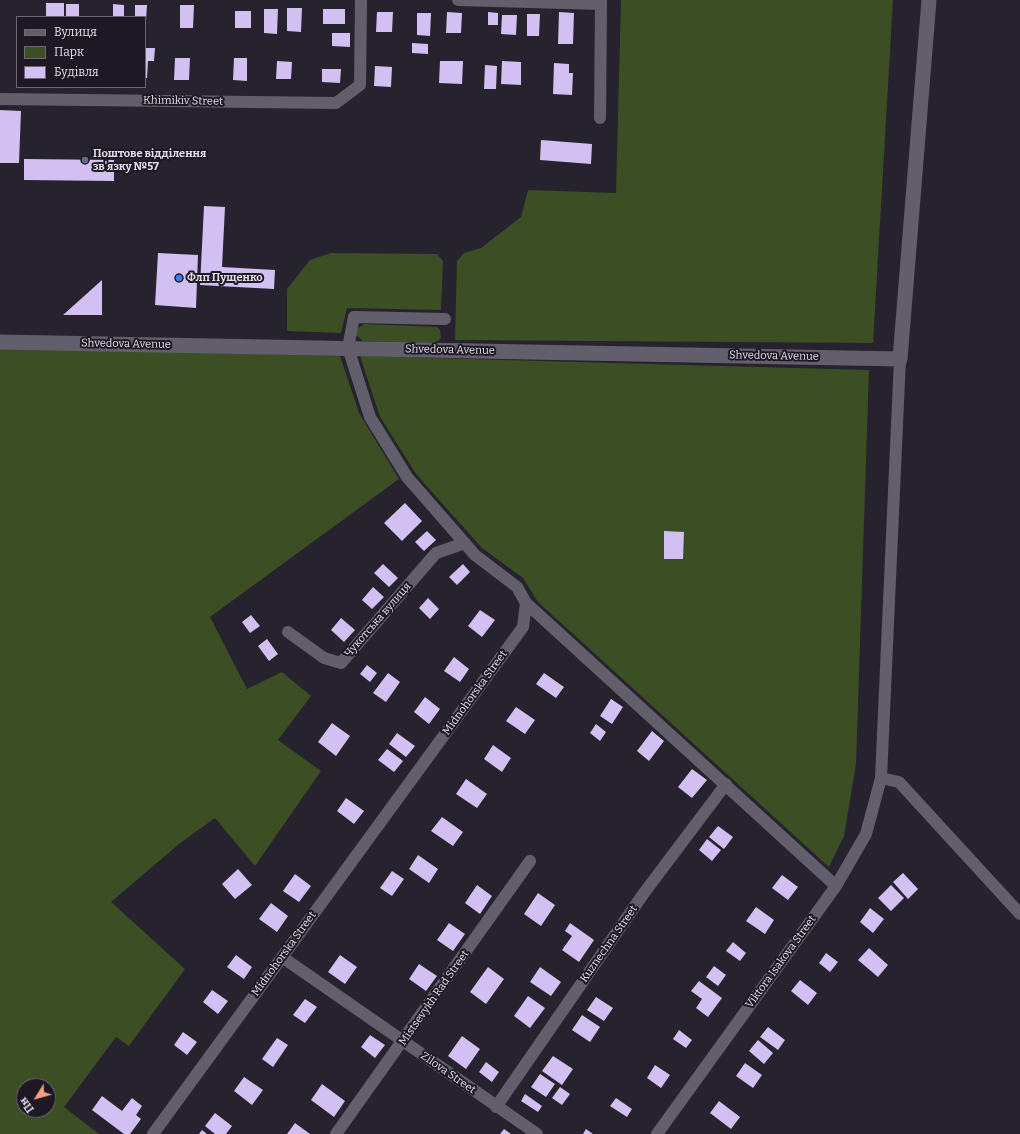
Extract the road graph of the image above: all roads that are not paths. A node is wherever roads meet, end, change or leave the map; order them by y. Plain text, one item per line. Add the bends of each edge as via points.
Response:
1 (361, 0) edge
2 (458, 0) edge
3 (929, 0) edge
4 (601, 2) edge
5 (0, 99) edge
6 (600, 118) dead end
7 (445, 319) dead end
8 (0, 342) edge
9 (348, 348) junction
10 (900, 358) junction
11 (465, 543) junction
12 (526, 603) junction
13 (288, 632) dead end
14 (881, 778) junction
15 (726, 784) junction
16 (530, 861) dead end
17 (836, 886) junction
18 (1020, 914) edge
19 (282, 957) junction
20 (403, 1042) junction
21 (496, 1107) junction
22 (154, 1134) edge
23 (336, 1134) edge
24 (537, 1134) edge
25 (657, 1134) edge

1 - 5 street, Khimikiv Street via 360,86 336,103
2 - 4 street
3 - 10 street
4 - 6 street
7 - 9 street via 354,318
8 - 9 street, Shvedova Avenue
9 - 10 street, Shvedova Avenue
9 - 11 street via 370,417 407,478
10 - 14 street, Viktora Isakova Street
11 - 12 street via 475,555 517,587
11 - 13 street, Чукотська вулиця via 436,553 341,663 324,658
12 - 15 street
12 - 19 street, Midnohorska Street via 523,627
14 - 17 street, Viktora Isakova Street via 866,834
14 - 18 street via 899,782
15 - 17 street
15 - 21 street, Kuznechna Street via 644,893
16 - 20 street, Mistsevykh Rad Street
17 - 25 street, Viktora Isakova Street
19 - 20 street, Zilova Street
19 - 22 street, Midnohorska Street
20 - 21 street, Zilova Street
20 - 23 street, Mistsevykh Rad Street
21 - 24 street, Zilova Street

